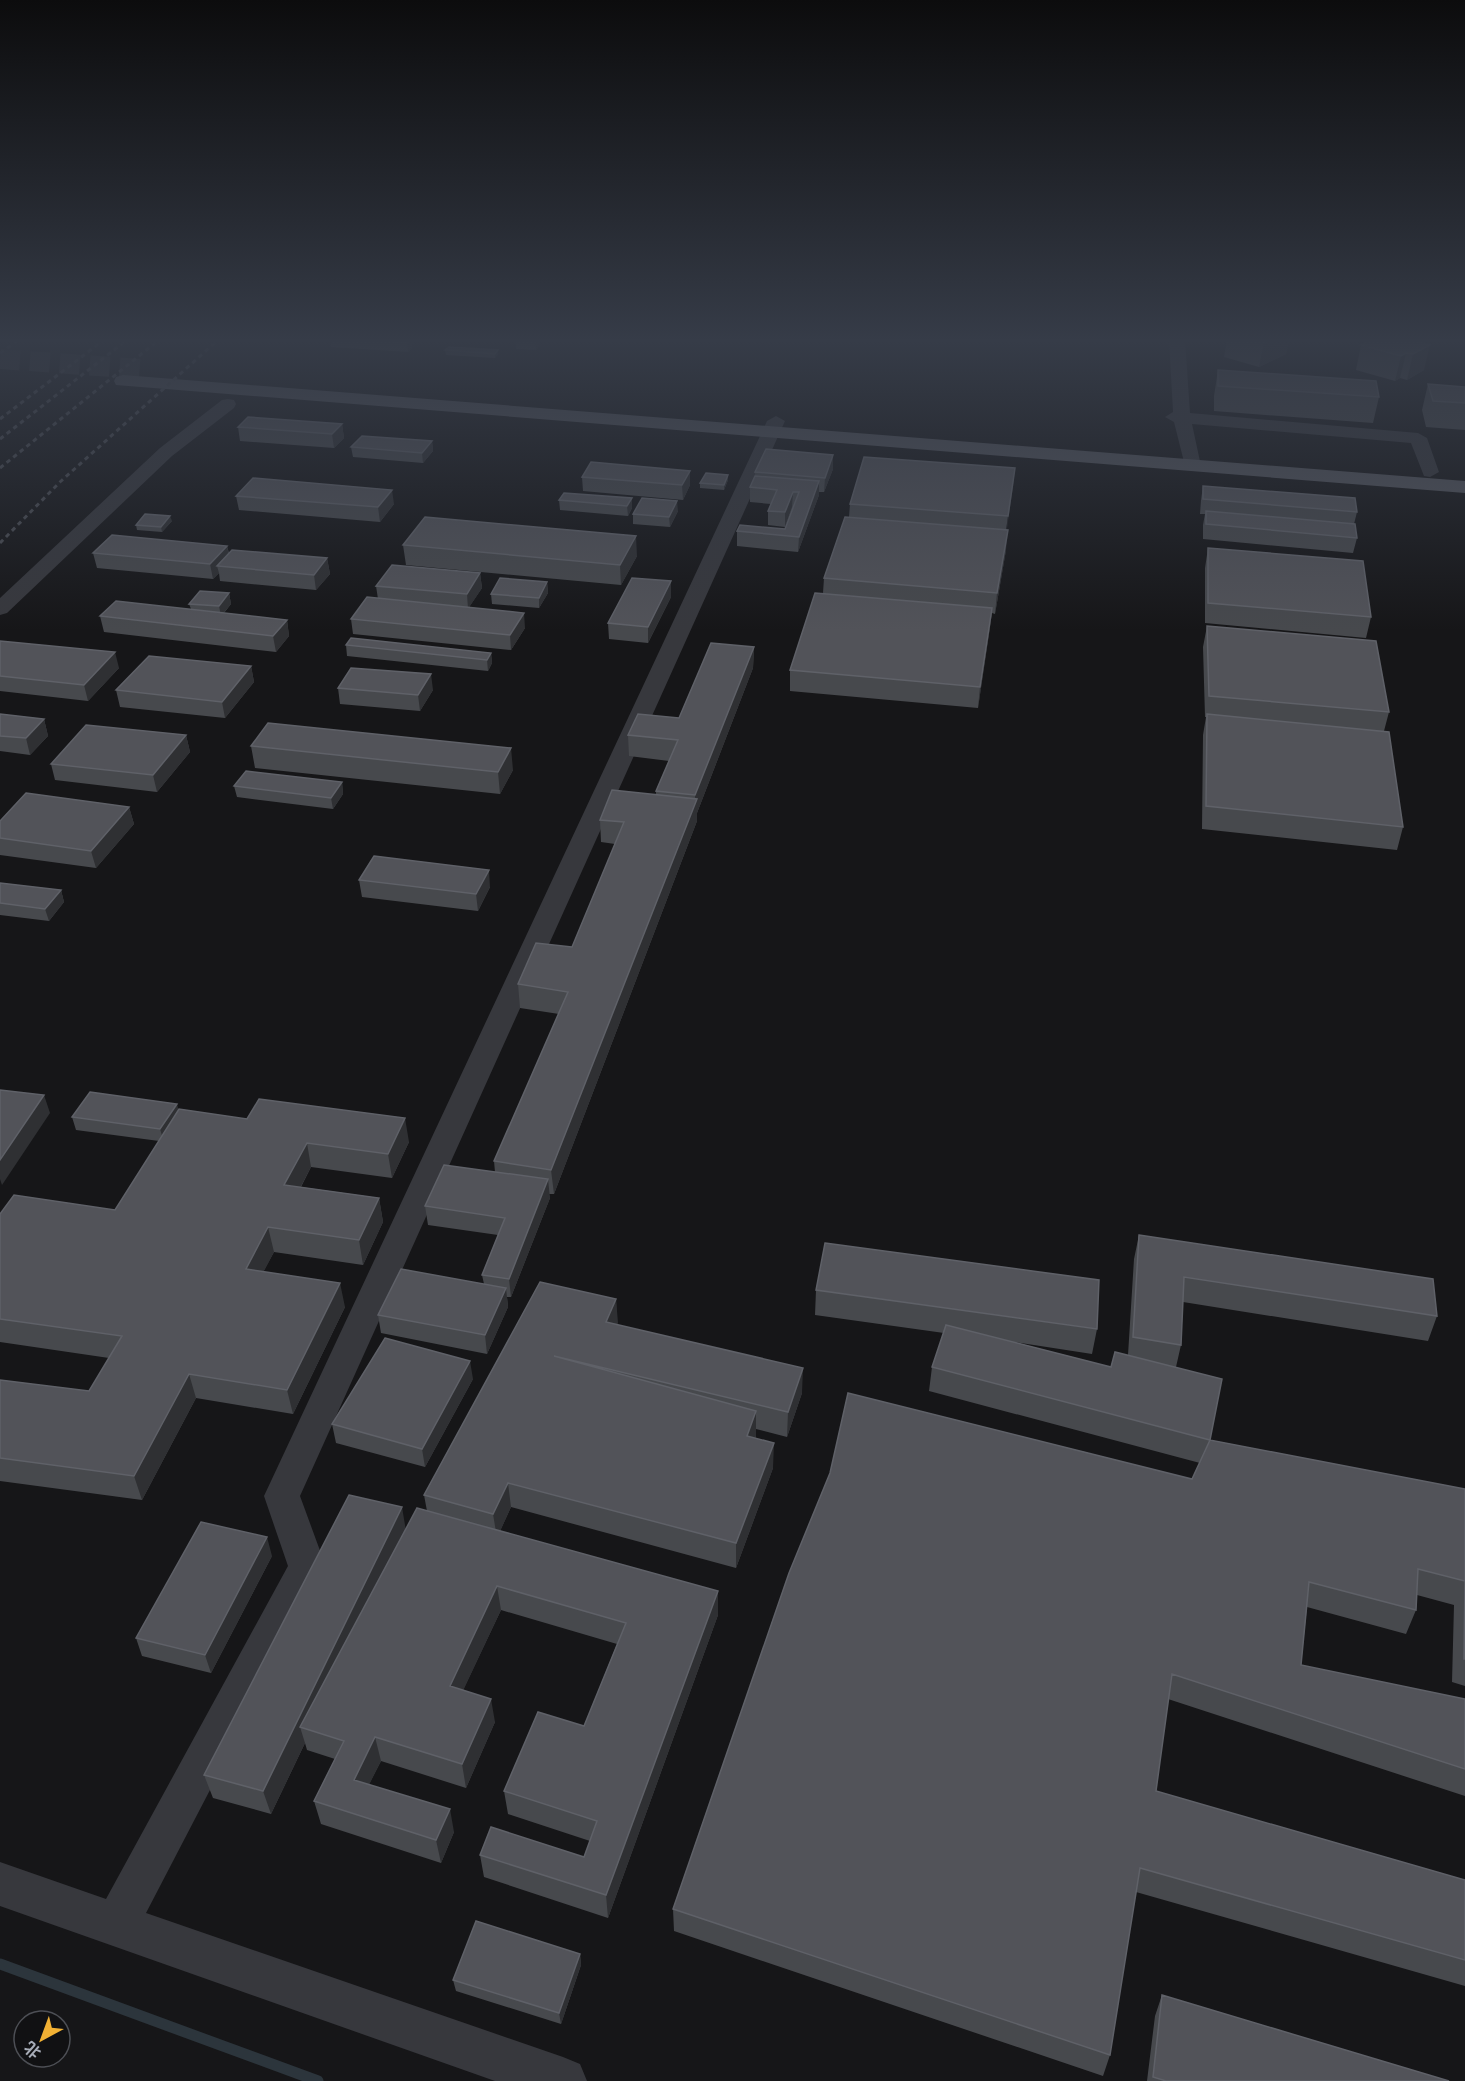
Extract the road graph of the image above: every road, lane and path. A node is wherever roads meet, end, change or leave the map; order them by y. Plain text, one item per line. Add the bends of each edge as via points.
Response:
1 (187, 436) edge
2 (769, 436) edge
3 (890, 436) edge
4 (1181, 436) edge
5 (1395, 436) edge
6 (1185, 459) junction
7 (1430, 472) junction
8 (1465, 474) edge
9 (1465, 487) edge
10 (0, 609) edge
11 (0, 1884) edge
12 (116, 1925) junction
13 (563, 2081) edge

1 - 10 street
2 - 12 street via 282,1497 307,1567
3 - 6 main road
4 - 6 street
5 - 7 street via 1418,438
6 - 7 main road
6 - 9 main road
7 - 8 main road
11 - 12 street
12 - 13 street

